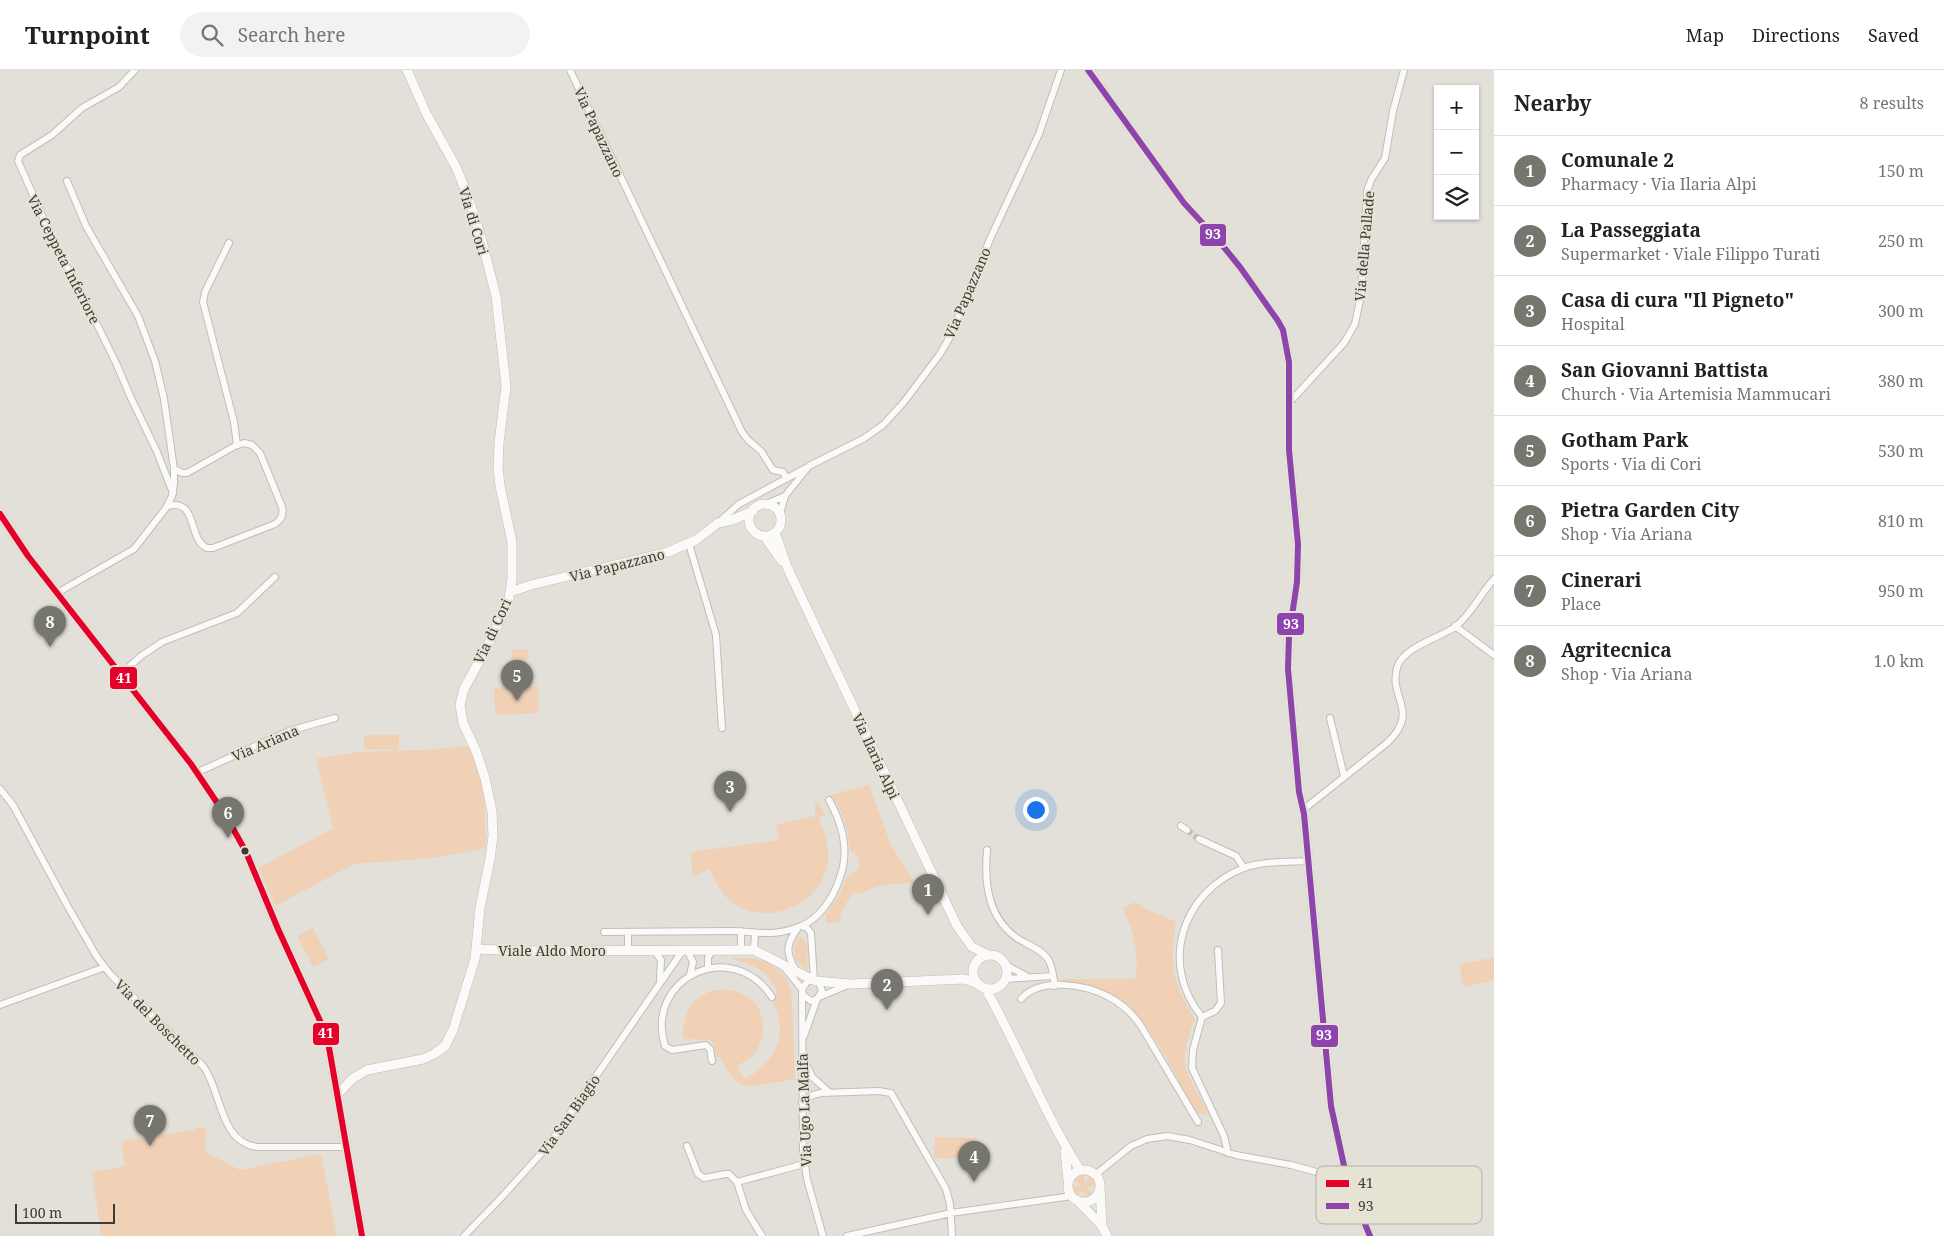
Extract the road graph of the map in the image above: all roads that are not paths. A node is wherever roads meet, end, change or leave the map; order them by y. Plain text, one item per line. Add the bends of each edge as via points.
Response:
1 (135, 70) edge
2 (407, 70) edge
3 (570, 70) edge
4 (1061, 70) edge
5 (1088, 70) edge
6 (1404, 70) edge
7 (67, 181) dead end
8 (229, 242) dead end
9 (1289, 403) junction
10 (236, 445) junction
11 (809, 466) junction
12 (174, 469) junction
13 (786, 477) junction
14 (173, 493) junction
15 (785, 496) junction
16 (764, 505) junction
17 (168, 506) junction
18 (753, 510) junction
19 (0, 514) edge
20 (780, 514) junction
21 (732, 520) junction
22 (718, 523) junction
23 (754, 531) junction
24 (775, 533) junction
25 (764, 536) junction
26 (689, 544) junction
27 (788, 569) junction
28 (275, 577) dead end
29 (1493, 581) edge
30 (510, 592) junction
31 (57, 593) junction
32 (1456, 626) junction
33 (1494, 656) edge
34 (121, 674) junction
35 (335, 718) dead end
36 (1330, 718) dead end
37 (722, 728) dead end
38 (198, 772) junction
39 (1344, 776) junction
40 (0, 789) edge
41 (830, 800) dead end
42 (1304, 809) junction
43 (1199, 839) tunnel mouth
44 (987, 850) dead end
45 (1309, 861) junction
46 (1244, 868) junction
47 (800, 927) junction
48 (741, 931) junction
49 (604, 932) dead end
50 (628, 932) junction
51 (755, 933) junction
52 (967, 942) junction
53 (477, 949) junction
54 (628, 950) junction
55 (654, 950) junction
56 (685, 950) junction
57 (712, 950) junction
58 (741, 950) junction
59 (754, 950) junction
60 (1218, 950) dead end
61 (988, 955) junction
62 (782, 964) junction
63 (1006, 965) junction
64 (105, 968) junction
65 (708, 968) junction
66 (974, 969) junction
67 (796, 972) junction
68 (690, 975) junction
69 (1053, 976) junction
70 (1028, 977) junction
71 (964, 979) junction
72 (814, 981) junction
73 (1004, 981) junction
74 (660, 982) junction
75 (850, 984) junction
76 (982, 986) junction
77 (1055, 986) junction
78 (802, 991) junction
79 (772, 997) dead end
80 (818, 998) junction
81 (1020, 999) dead end
82 (0, 1005) edge
83 (999, 1012) junction
84 (1202, 1016) junction
85 (802, 1042) junction
86 (802, 1051) junction
87 (712, 1061) dead end
88 (829, 1092) junction
89 (338, 1094) junction
90 (802, 1102) junction
91 (1198, 1122) dead end
92 (687, 1146) dead end
93 (1064, 1146) junction
94 (347, 1147) junction
95 (1228, 1153) junction
96 (804, 1164) junction
97 (1343, 1166) edge
98 (1080, 1170) junction
99 (1316, 1172) edge
100 (1095, 1174) junction
101 (737, 1182) junction
102 (1068, 1182) junction
103 (1100, 1186) junction
104 (1074, 1198) junction
105 (951, 1213) junction
106 (1365, 1224) edge
107 (1102, 1226) junction
108 (362, 1236) edge
109 (464, 1236) edge
110 (762, 1236) edge
111 (823, 1236) edge
112 (847, 1236) edge
113 (952, 1236) edge
114 (1107, 1236) edge
115 (1370, 1236) edge

1 - 14 street, Via Ceppeta Inferiore via 124,83 20,154 18,161 57,249 116,363
2 - 30 street, Via di Cori via 465,188 496,296 506,386 498,467 512,542
3 - 13 street, Via Papazzano via 742,430 772,469
4 - 11 street, Via Papazzano via 1042,129 992,233 940,354 883,426
5 - 9 street via 1184,203 1240,267 1278,321 1289,362
6 - 9 street, Via della Pallade via 1386,155 1367,191 1361,295 1356,320 1344,343
7 - 12 street via 86,226 138,316 151,349 163,391
8 - 10 street via 203,302 233,418
9 - 42 street via 1290,463 1298,544 1288,665 1299,792
10 - 12 street via 187,473
10 - 17 street via 249,444 259,451 282,507 279,521 207,548 200,543 185,508 178,504
11 - 13 street, Via Papazzano
11 - 15 street, Via Papazzano
12 - 14 street
13 - 22 street, Via Papazzano via 737,505
14 - 17 street
15 - 16 street, Via Papazzano
15 - 20 street, Via Papazzano
16 - 18 street
16 - 20 street via 774,507
17 - 31 street via 132,551
18 - 21 street, Via Papazzano
18 - 23 street via 750,523
19 - 31 street via 17,542
20 - 24 street via 781,524
21 - 22 street, Via Papazzano
21 - 23 street
22 - 26 street, Via Papazzano
23 - 25 street
24 - 25 street
24 - 27 street, Via Ilaria Alpi
25 - 27 street, Via Ilaria Alpi
26 - 30 street, Via Papazzano via 660,555
26 - 37 street via 716,635
27 - 52 street, Via Ilaria Alpi
28 - 34 street via 237,613 162,642
29 - 32 street
30 - 53 street, Via di Cori via 489,644 464,689 460,705 463,723 484,773 492,811 492,842 481,898
31 - 34 street
32 - 33 street
32 - 39 street via 1410,651 1400,660 1396,679 1403,714 1400,727 1386,743
34 - 38 street
35 - 38 street, Via Ariana via 284,733
36 - 39 street
38 - 89 street via 246,852 323,1026
39 - 42 street
40 - 64 street, Via del Boschetto via 13,804 66,905
41 - 47 street via 843,836 845,862 826,904 816,917
42 - 45 street
43 - 46 street via 1236,856
44 - 69 street via 987,887 994,912 1012,934 1045,956
45 - 46 street
45 - 97 street via 1328,1085
46 - 84 street via 1206,893 1188,918 1182,937 1182,978 1190,999
47 - 51 street, Viale Aldo Moro via 778,933
47 - 67 street via 790,939 788,949
47 - 72 street via 811,933
48 - 50 street, Viale Aldo Moro
48 - 51 street, Viale Aldo Moro
48 - 58 street
49 - 50 street, Viale Aldo Moro
50 - 54 street
51 - 59 street
52 - 61 street, Via Ilaria Alpi
52 - 66 street, Via Ilaria Alpi
53 - 54 street, Viale Aldo Moro
53 - 89 street, Via di Cori via 453,1030 443,1048 426,1058 364,1072
54 - 55 street, Viale Aldo Moro
55 - 56 street, Viale Aldo Moro
55 - 74 street via 661,963
56 - 57 street, Viale Aldo Moro
56 - 68 street via 693,962
56 - 74 street, Via San Biagio
57 - 58 street, Viale Aldo Moro
57 - 65 street
58 - 59 street, Viale Aldo Moro
59 - 62 street
60 - 84 street via 1221,1003 1216,1010
61 - 63 street via 999,957
61 - 66 street via 979,959
62 - 67 street
62 - 78 street
63 - 70 street
63 - 73 street
64 - 82 street, Via del Boschetto
64 - 94 street, Via del Boschetto via 203,1066 233,1134 241,1142 262,1147
65 - 68 street
65 - 79 street via 730,967 744,972 762,983
66 - 71 street
66 - 76 street via 974,976
67 - 72 street
68 - 87 street via 677,986 666,1006 662,1024 664,1043 672,1050 706,1045
69 - 70 street
69 - 77 street
70 - 73 street
71 - 75 street
71 - 76 street
72 - 75 street
72 - 78 street via 804,984
72 - 80 street via 822,988
73 - 76 street via 994,988
73 - 83 street via 998,995
74 - 109 street, Via San Biagio via 548,1147
75 - 80 street
76 - 83 street
77 - 81 street via 1034,988
77 - 91 street via 1075,986 1099,992 1128,1010 1141,1026
78 - 80 street via 808,1000
78 - 85 street, Via Ugo La Malfa
80 - 85 street, Via Ugo La Malfa
83 - 93 street
84 - 95 street via 1192,1068 1224,1136
85 - 86 street, Via Ugo La Malfa
86 - 88 street via 810,1074
86 - 90 street, Via Ugo La Malfa
88 - 90 street via 812,1095
88 - 105 street via 878,1090 893,1095 946,1189
89 - 94 street
90 - 96 street, Via Ugo La Malfa
92 - 101 street via 700,1177 728,1174
93 - 98 street
93 - 102 street
94 - 108 street
95 - 99 street
95 - 100 street via 1186,1138 1156,1136 1131,1146
96 - 101 street
96 - 111 street, Via Ugo La Malfa
98 - 100 street
98 - 102 street
100 - 103 street
101 - 110 street via 746,1210
102 - 104 street
103 - 104 street via 1094,1198 1086,1201
103 - 107 street
104 - 105 street
104 - 107 street
105 - 112 street
105 - 113 street
106 - 115 street
107 - 114 street

